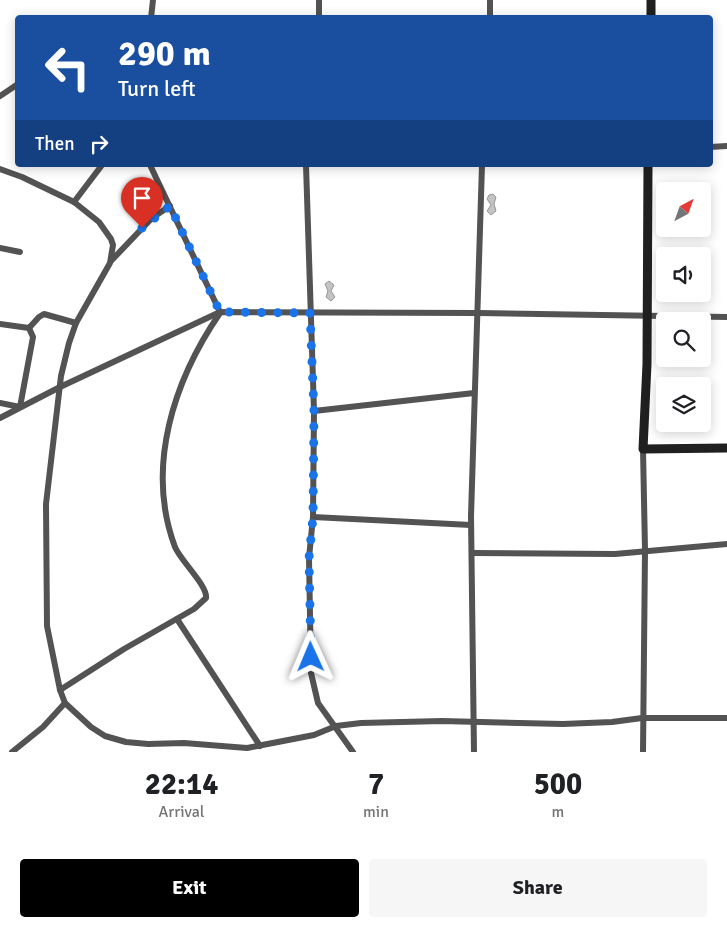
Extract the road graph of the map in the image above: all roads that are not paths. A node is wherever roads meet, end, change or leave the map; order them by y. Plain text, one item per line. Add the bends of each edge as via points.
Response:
1 (153, 0) edge
2 (319, 0) edge
3 (490, 0) edge
4 (651, 0) edge
5 (151, 15) edge
6 (319, 15) edge
7 (490, 15) edge
8 (650, 15) edge
9 (15, 86) edge
10 (0, 96) edge
11 (727, 146) edge
12 (713, 147) edge
13 (100, 167) edge
14 (151, 167) edge
15 (306, 167) edge
16 (482, 167) edge
17 (648, 167) edge
18 (0, 169) edge
19 (74, 202) junction
20 (170, 206) junction
21 (0, 248) edge
22 (20, 252) dead end
23 (110, 263) junction
24 (220, 312) junction
25 (310, 313) junction
26 (478, 313) junction
27 (646, 316) junction
28 (727, 317) edge
29 (76, 323) junction
30 (0, 324) edge
31 (29, 328) junction
32 (60, 387) junction
33 (474, 393) junction
34 (0, 403) edge
35 (20, 407) junction
36 (314, 411) junction
37 (0, 418) edge
38 (727, 448) edge
39 (643, 449) junction
40 (313, 517) junction
41 (471, 525) junction
42 (727, 544) edge
43 (645, 550) junction
44 (472, 552) junction
45 (177, 619) junction
46 (60, 690) junction
47 (65, 703) junction
48 (642, 718) junction
49 (727, 718) edge
50 (475, 723) junction
51 (336, 726) junction
52 (260, 746) junction
53 (247, 750) edge
54 (12, 752) edge
55 (353, 752) edge
56 (474, 752) edge
57 (643, 752) edge

1 - 5 street
2 - 6 street
3 - 7 street
4 - 8 street
9 - 10 street
11 - 12 street
13 - 19 street
14 - 20 street
15 - 25 street
16 - 26 street
17 - 27 street
18 - 19 street
19 - 23 street via 99,222 112,239
20 - 23 street via 152,218
20 - 24 street
21 - 22 street
23 - 29 street
24 - 25 street
24 - 32 street
24 - 45 street via 192,358 164,443 163,482 167,520 175,548 206,594 200,605
25 - 26 street
25 - 36 street
26 - 27 street
26 - 33 street
27 - 28 street
27 - 39 street
29 - 31 street via 44,314
29 - 32 street
30 - 31 street
31 - 35 street via 33,337
32 - 35 street
32 - 46 street via 46,504 45,564 47,626
33 - 36 street
33 - 41 street
34 - 35 street
35 - 37 street
36 - 40 street
38 - 39 street
39 - 43 street
40 - 41 street
40 - 51 street via 309,558 311,672 318,703
41 - 44 street
42 - 43 street
43 - 44 street via 575,555
43 - 48 street
44 - 50 street
45 - 46 street
45 - 52 street
46 - 47 street
47 - 53 street via 105,736 126,742 184,743
47 - 54 street via 43,727
48 - 49 street
48 - 50 street via 563,724
48 - 57 street
50 - 51 street via 400,721
50 - 56 street
51 - 52 street via 314,735
51 - 55 street
52 - 53 street

